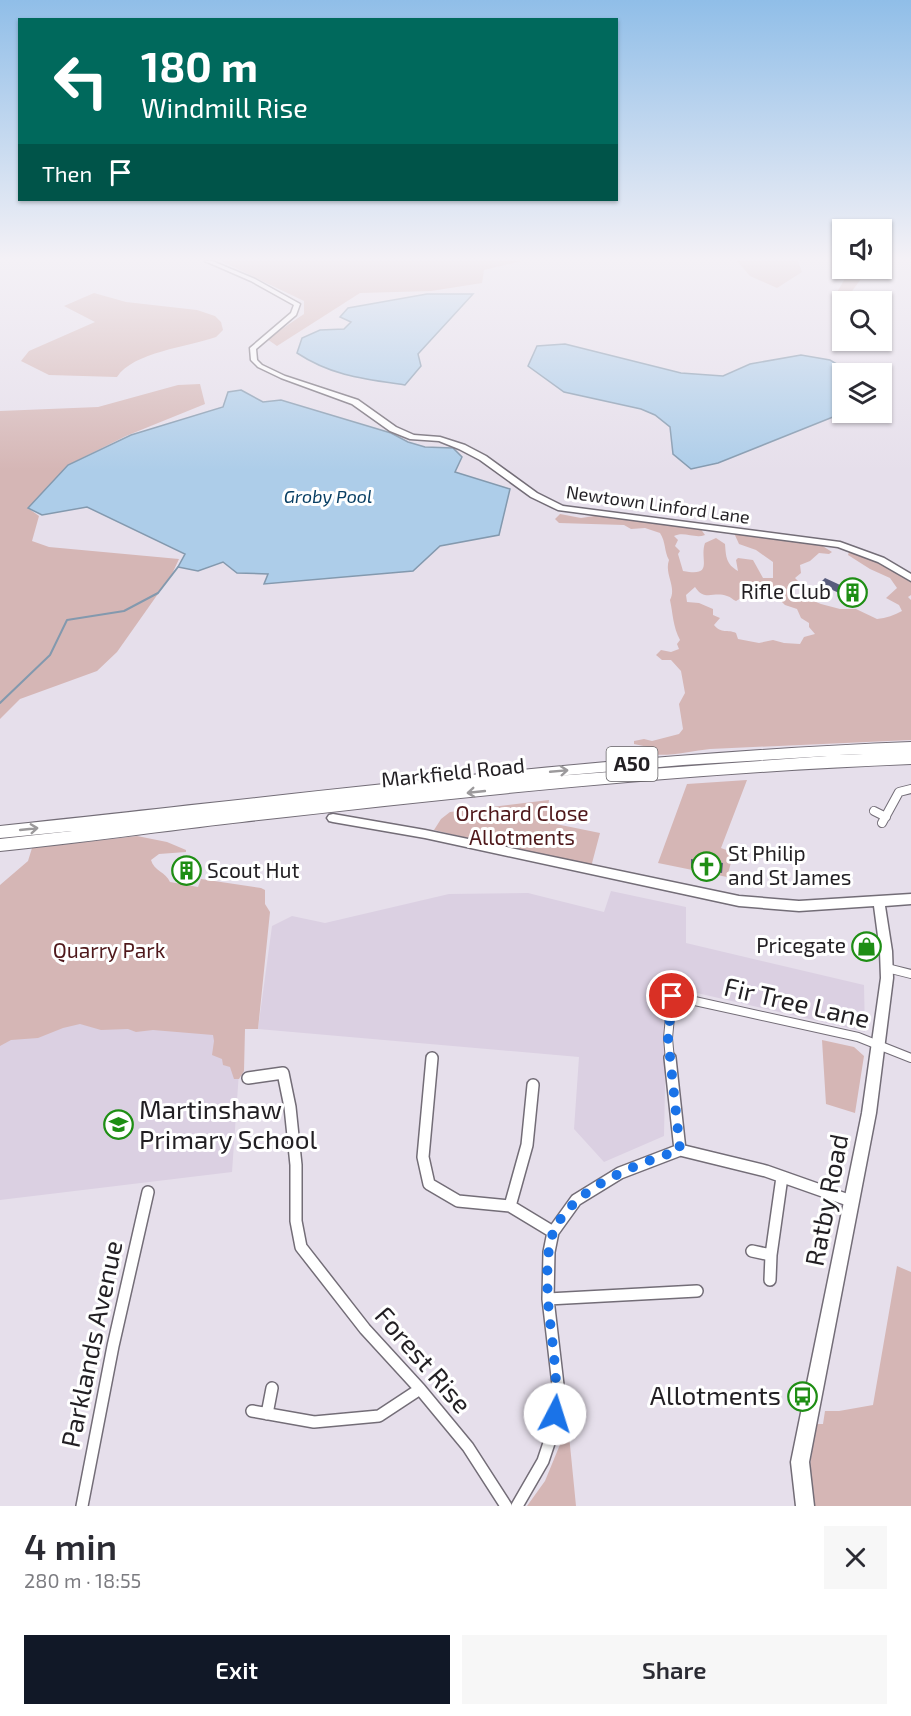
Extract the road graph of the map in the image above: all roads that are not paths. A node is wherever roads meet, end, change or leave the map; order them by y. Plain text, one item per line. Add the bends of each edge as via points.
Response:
1 (273, 331) edge
2 (911, 578) edge
3 (911, 747) edge
4 (911, 758) edge
5 (911, 789) edge
6 (874, 811) dead end
7 (241, 816) junction
8 (333, 818) joint
9 (0, 832) edge
10 (0, 845) edge
11 (911, 899) edge
12 (879, 902) junction
13 (887, 968) junction
14 (911, 974) edge
15 (878, 1044) junction
16 (432, 1058) dead end
17 (911, 1058) edge
18 (248, 1078) dead end
19 (533, 1084) dead end
20 (680, 1150) junction
21 (782, 1177) junction
22 (148, 1192) dead end
23 (851, 1201) junction
24 (510, 1206) junction
25 (553, 1232) junction
26 (752, 1251) dead end
27 (771, 1256) junction
28 (770, 1280) dead end
29 (697, 1291) dead end
30 (548, 1299) junction
31 (272, 1388) dead end
32 (420, 1389) junction
33 (252, 1411) dead end
34 (267, 1414) junction
35 (82, 1506) edge
36 (506, 1506) edge
37 (517, 1506) edge
38 (805, 1506) edge

1 - 2 street, Newtown Linford Lane via 253,348 254,360 260,366 355,402 393,429 462,447 550,504 584,512 840,545 881,560
9 -> 3 highway, Markfield Road / A50 via 537,773 803,750
4 -> 7 highway, Markfield Road / A50 via 641,775
5 - 6 street via 898,793 884,820
7 - 8 highway
7 - 10 highway, Markfield Road / A50
8 - 12 street via 739,901 783,906
11 - 12 street
12 - 13 street, Ratby Road
13 - 14 street
13 - 15 street, Ratby Road
15 - 17 street, Fir Tree Lane
15 - 20 street, Fir Tree Lane via 816,1026 672,996 668,1038
15 - 23 street, Ratby Road
16 - 24 street via 423,1157 429,1185 458,1201
18 - 32 street, Forest Rise via 284,1072 301,1247 365,1329
19 - 24 street via 527,1145
20 - 21 street
20 - 25 street via 620,1173 576,1200
21 - 23 street
21 - 27 street
22 - 35 street, Parklands Avenue
23 - 38 street, Ratby Road via 800,1462
24 - 25 street
25 - 30 street
26 - 27 street
27 - 28 street
29 - 30 street
30 - 37 street via 558,1385 554,1428 543,1461
31 - 34 street
32 - 34 street via 379,1416 314,1422
32 - 36 street, Forest Rise via 468,1447
33 - 34 street

